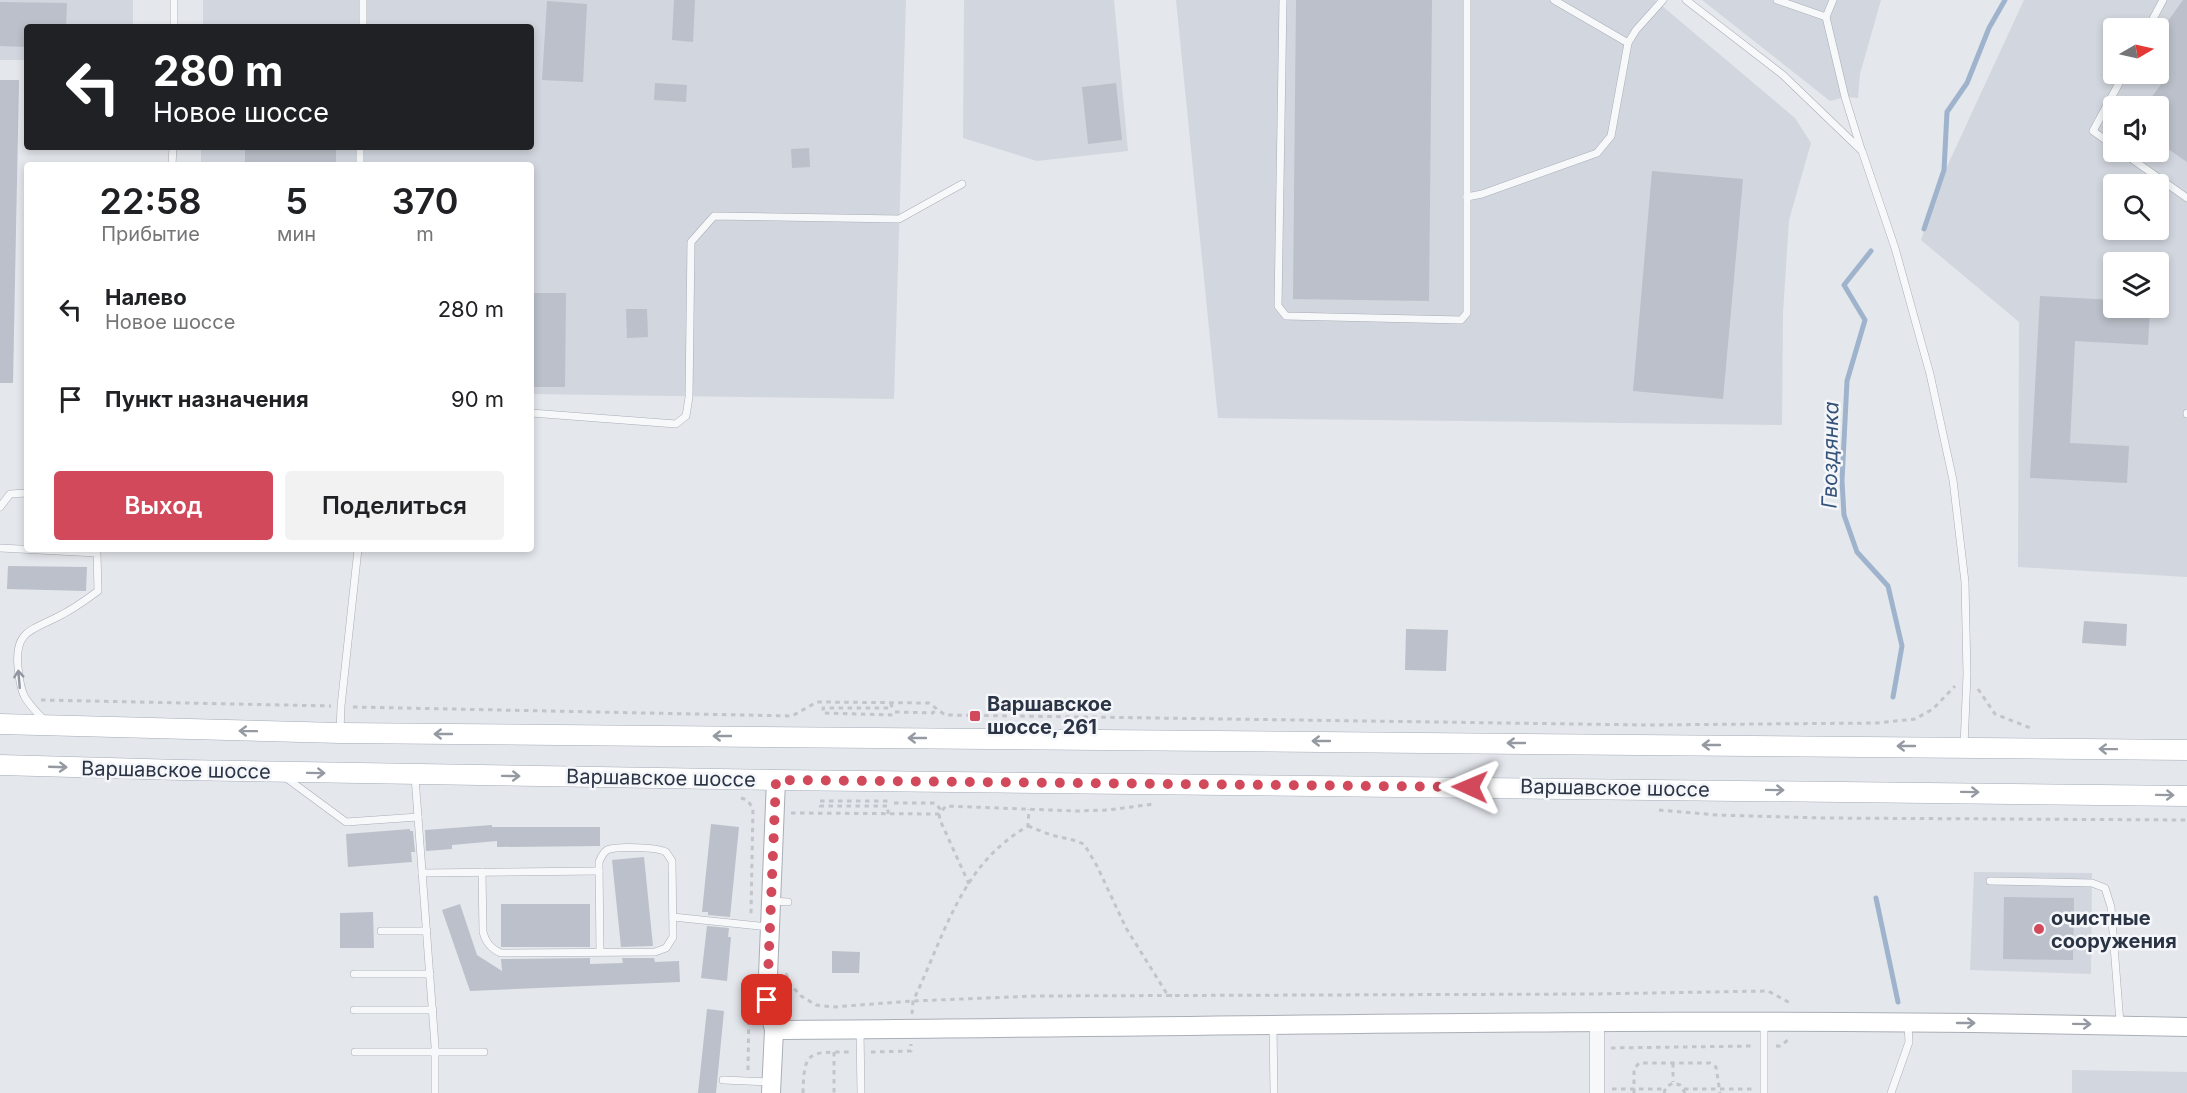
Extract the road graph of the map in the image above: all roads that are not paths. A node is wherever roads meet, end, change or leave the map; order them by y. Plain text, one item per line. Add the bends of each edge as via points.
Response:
1 (174, 0) edge
2 (363, 0) edge
3 (1283, 0) edge
4 (1467, 0) edge
5 (1554, 0) edge
6 (1663, 0) edge
7 (1686, 0) edge
8 (1777, 0) edge
9 (1833, 0) edge
10 (2163, 0) edge
11 (1826, 17) junction
12 (2153, 18) edge
13 (174, 24) edge
14 (363, 24) edge
15 (1628, 43) junction
16 (2103, 113) edge
17 (2103, 138) edge
18 (1862, 151) junction
19 (2136, 162) edge
20 (962, 184) dead end
21 (1467, 196) junction
22 (2187, 198) edge
23 (534, 413) edge
24 (24, 493) edge
25 (0, 507) edge
26 (0, 548) edge
27 (24, 549) edge
28 (98, 552) edge
29 (358, 552) edge
30 (0, 724) edge
31 (50, 726) junction
32 (340, 733) junction
33 (1964, 747) junction
34 (2187, 750) edge
35 (0, 765) edge
36 (278, 772) junction
37 (414, 774) junction
38 (776, 780) junction
39 (2187, 796) edge
40 (418, 817) junction
41 (482, 872) junction
42 (599, 872) junction
43 (422, 873) junction
44 (1990, 881) dead end
45 (673, 917) junction
46 (769, 927) junction
47 (381, 931) dead end
48 (427, 931) junction
49 (600, 952) junction
50 (354, 974) dead end
51 (430, 974) junction
52 (354, 1010) dead end
53 (433, 1010) junction
54 (1764, 1022) junction
55 (1908, 1022) junction
56 (1597, 1023) junction
57 (2121, 1025) junction
58 (1273, 1026) junction
59 (2187, 1027) edge
60 (774, 1030) junction
61 (860, 1030) junction
62 (354, 1052) dead end
63 (435, 1052) junction
64 (484, 1052) dead end
65 (723, 1080) dead end
66 (771, 1088) edge
67 (1597, 1091) edge
68 (1764, 1091) edge
69 (435, 1093) edge
70 (861, 1093) edge
71 (1274, 1093) edge
72 (1891, 1093) edge

1 - 13 lane
2 - 14 lane
3 - 21 lane via 1278,306 1286,316 1461,320 1467,313
4 - 21 lane
5 - 15 lane
6 - 15 lane
7 - 18 lane via 1783,75
8 - 11 lane
9 - 11 lane
10 - 12 lane
11 - 18 lane
15 - 21 lane via 1611,136 1598,153
16 - 17 lane via 2093,131
18 - 33 lane via 1895,248 1930,374 1953,480 1965,582
19 - 22 lane
20 - 23 lane via 899,219 714,216 691,242 686,416 676,424
24 - 25 lane via 10,494
26 - 27 lane
31 -> 28 lane via 24,699 20,689 20,640 31,629 64,614 98,591
29 - 32 lane
30 - 31 main road, Варшавское шоссе
32 -> 31 main road, Варшавское шоссе
33 -> 32 main road, Варшавское шоссе
34 -> 33 main road, Варшавское шоссе
35 -> 36 main road, Варшавское шоссе
36 -> 37 main road, Варшавское шоссе
36 - 40 lane via 346,822
37 -> 38 main road, Варшавское шоссе
37 - 40 lane
38 -> 39 main road, Варшавское шоссе
38 - 46 street via 779,902
40 - 43 lane
41 - 42 lane
41 - 43 lane
41 - 49 lane via 483,933 495,951
42 - 45 lane via 599,862 607,850 666,852 672,861
42 - 49 lane
43 - 48 lane
44 - 57 lane via 2092,883 2104,888 2111,907
45 - 46 lane
45 - 49 lane via 673,937 661,951
46 - 60 street via 767,1000
47 - 48 lane
48 - 51 lane
50 - 51 lane
51 - 53 lane
52 - 53 lane
53 - 63 lane
54 - 55 street
54 - 56 street
54 - 68 lane
55 -> 57 street
55 - 72 lane via 1909,1042
56 - 58 street
56 - 67 street
57 - 59 street
58 - 61 street
58 - 71 lane
60 - 61 street
60 - 66 street
61 - 70 lane
62 - 63 lane
63 - 64 lane
63 - 69 lane
65 - 66 lane

